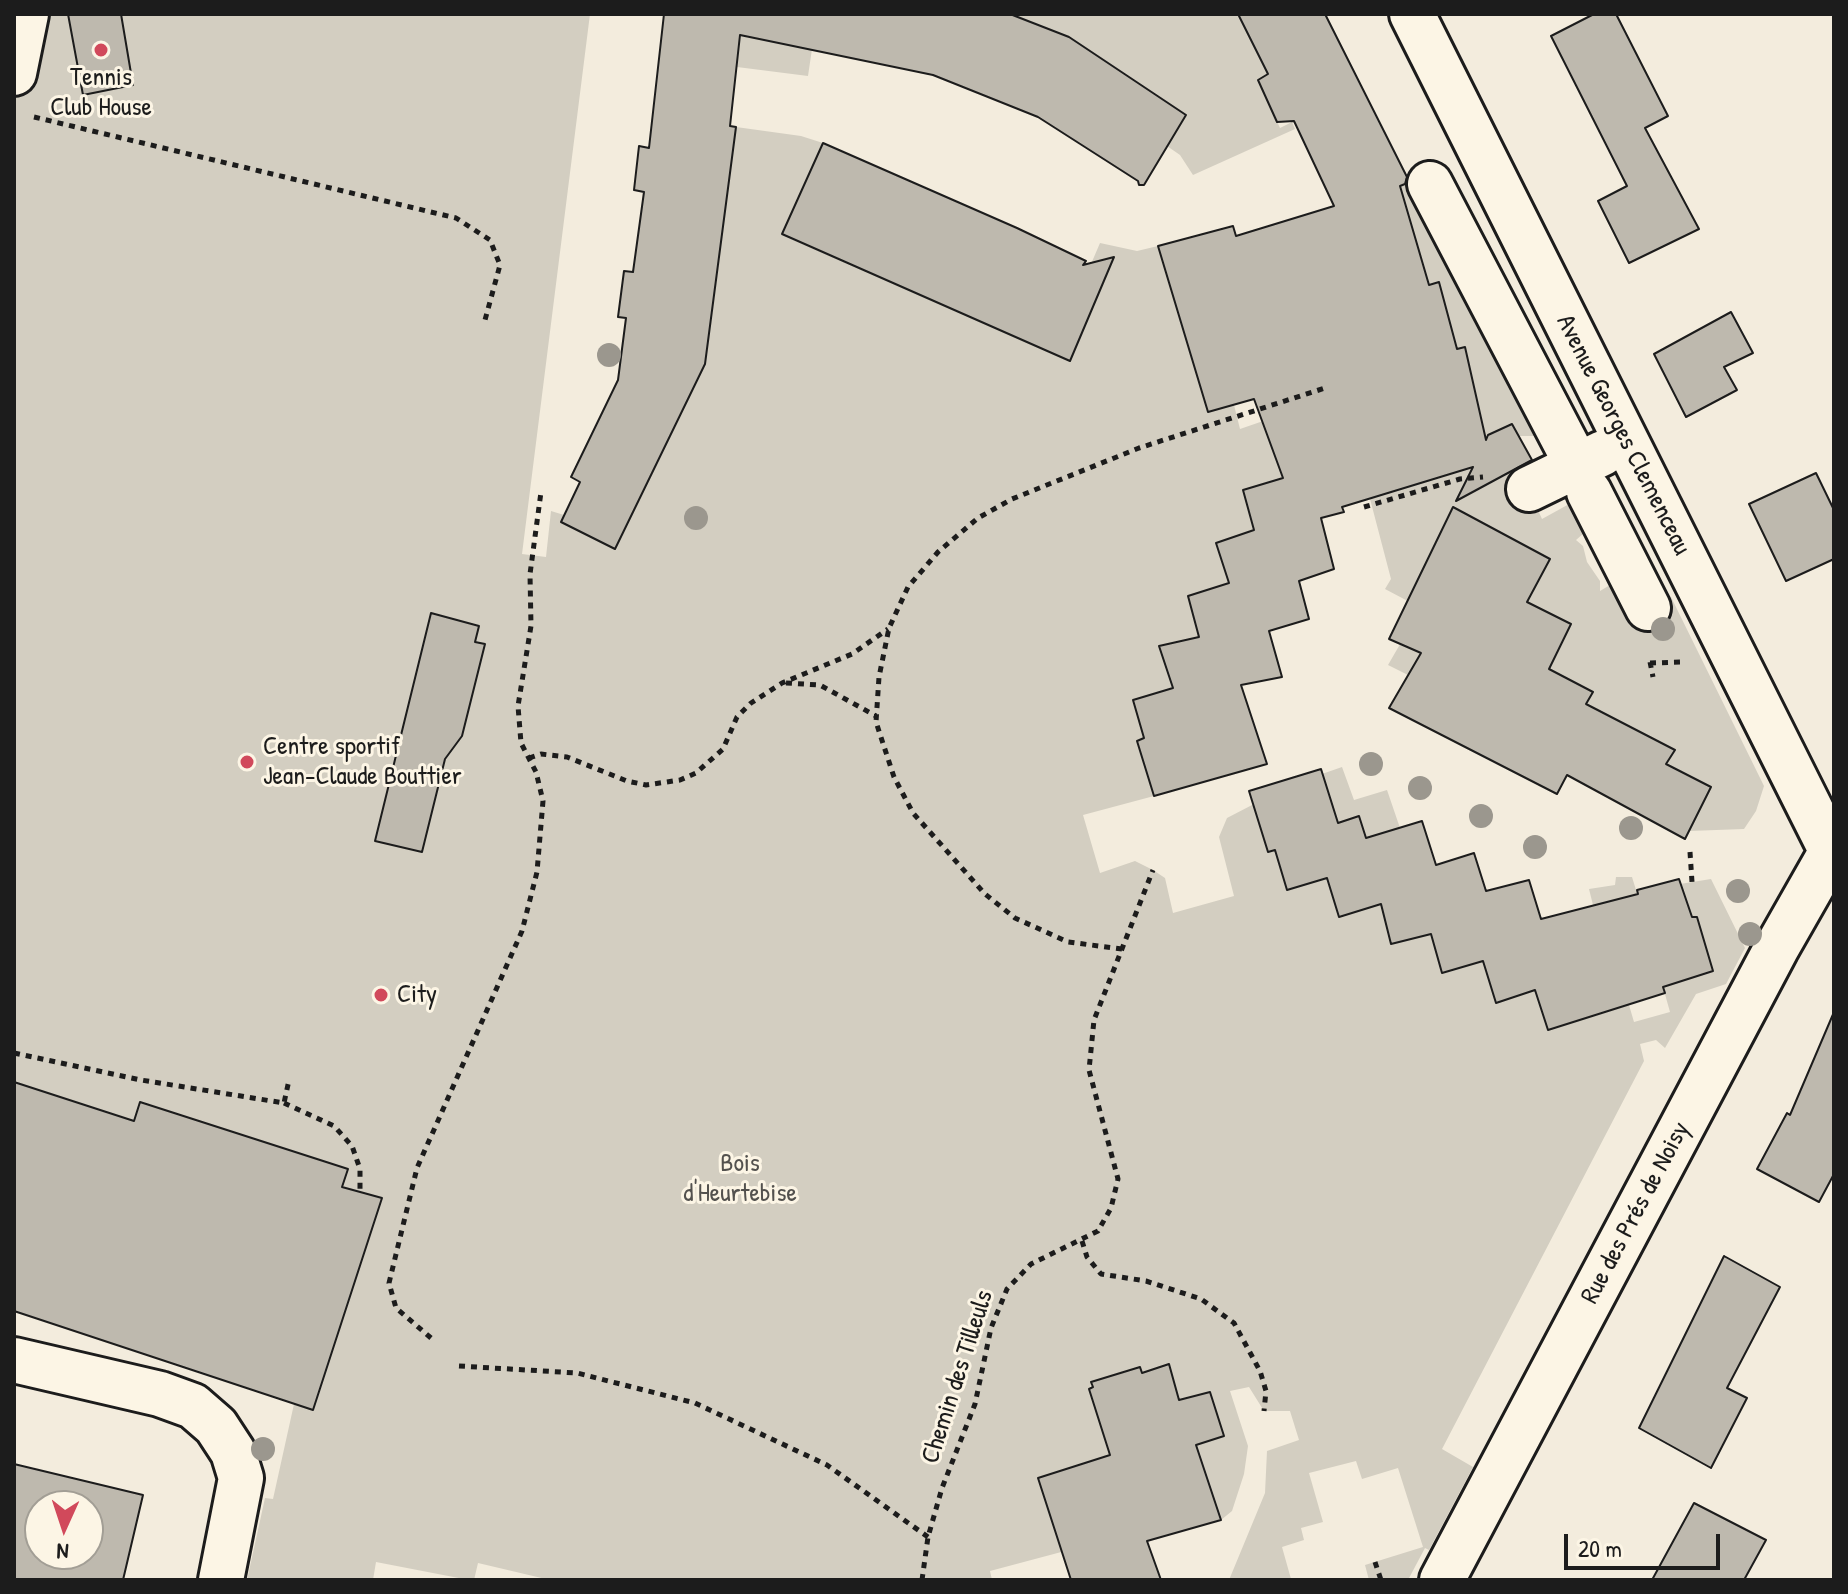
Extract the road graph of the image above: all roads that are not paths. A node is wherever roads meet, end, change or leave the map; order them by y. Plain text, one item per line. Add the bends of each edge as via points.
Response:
1 (26, 14) edge
2 (1412, 14) edge
3 (14, 73) edge
4 (1430, 184) dead end
5 (1518, 226) junction
6 (1465, 251) junction
7 (1626, 441) junction
8 (1583, 478) junction
9 (1529, 489) road end
10 (1671, 531) junction
11 (1619, 555) junction
12 (1648, 608) dead end
13 (1833, 851) edge
14 (14, 1360) edge
15 (221, 1580) edge
16 (1442, 1580) edge

1 - 3 street
2 - 5 street, Avenue Georges Clemenceau
4 - 6 street
5 - 6 street
5 - 7 street, Avenue Georges Clemenceau
6 - 8 street
7 - 8 street
7 - 10 street, Avenue Georges Clemenceau
8 - 9 street
8 - 11 street
10 - 11 street
10 - 13 street, Avenue Georges Clemenceau
11 - 12 street
13 - 16 street, Rue des Prés de Noisy
14 - 15 street via 160,1394 193,1406 216,1426 233,1452 241,1478

